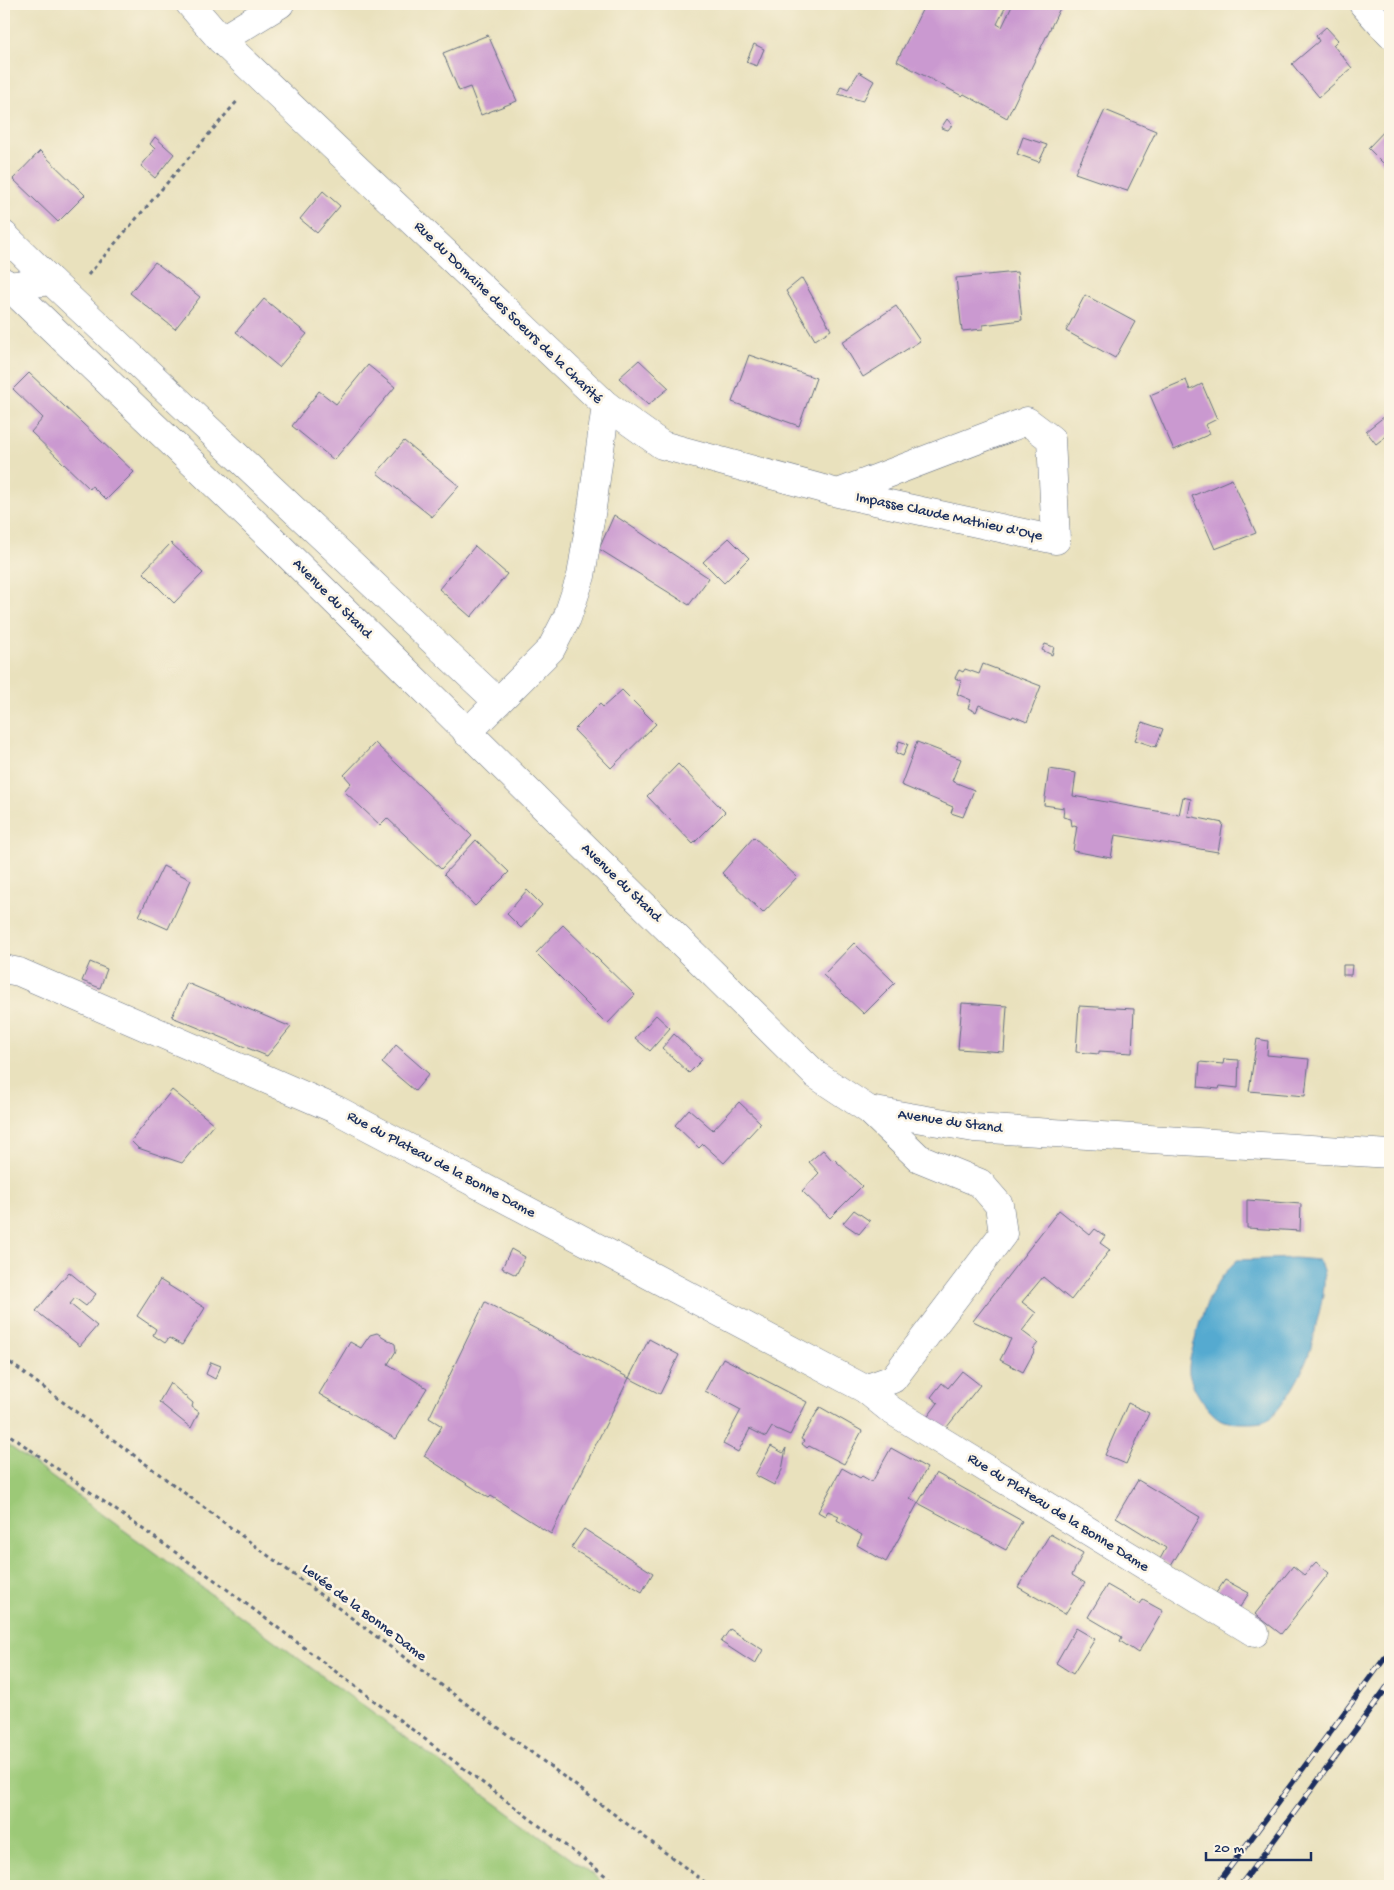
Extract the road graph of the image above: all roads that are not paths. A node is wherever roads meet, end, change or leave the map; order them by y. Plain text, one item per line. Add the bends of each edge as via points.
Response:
1 (190, 4) edge
2 (280, 4) edge
3 (1363, 4) edge
4 (1390, 34) edge
5 (221, 40) junction
6 (4, 235) edge
7 (6, 284) edge
8 (60, 289) junction
9 (606, 406) junction
10 (838, 493) junction
11 (498, 702) junction
12 (467, 733) junction
13 (4, 969) edge
14 (869, 1110) junction
15 (1390, 1154) edge
16 (865, 1389) junction
17 (1255, 1633) dead end

1 - 5 street, Rue du Domaine des Soeurs de la Charité
2 - 5 street
3 - 4 street
5 - 9 street, Rue du Domaine des Soeurs de la Charité
6 - 8 street
7 - 8 street
7 - 12 street, Avenue du Stand via 273,540
8 - 11 street
9 - 10 street, Impasse Claude Mathieu d'Oye via 662,445
9 - 11 street, Rue du Domaine des Soeurs de la Charité via 581,576 568,618 551,648
10 - 10 street, Impasse Claude Mathieu d'Oye via 1047,538 1056,540 1051,439 1027,421
11 - 12 street, Rue du Domaine des Soeurs de la Charité
12 - 14 street, Avenue du Stand via 816,1075
13 - 16 street, Rue du Plateau de la Bonne Dame via 19,972 337,1110
14 - 15 street, Avenue du Stand via 974,1128
14 - 16 street via 919,1158 980,1183 999,1205 1003,1234 893,1380
16 - 17 street, Rue du Plateau de la Bonne Dame via 900,1416

